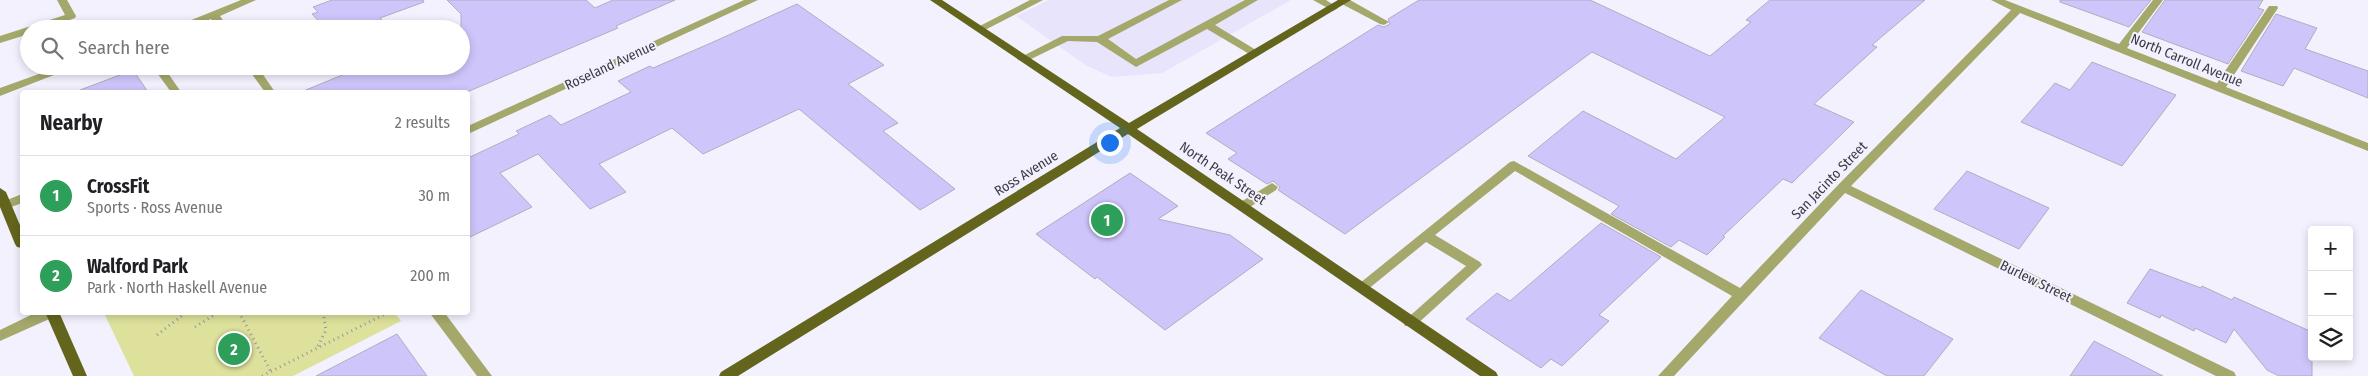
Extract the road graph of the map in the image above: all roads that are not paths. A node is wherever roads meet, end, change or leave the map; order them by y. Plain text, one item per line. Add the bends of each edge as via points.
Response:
1 (62, 0) edge
2 (251, 0) edge
3 (753, 0) edge
4 (935, 0) edge
5 (1038, 0) edge
6 (1177, 0) edge
7 (1253, 0) edge
8 (1318, 0) edge
9 (1345, 0) edge
10 (1996, 0) edge
11 (2158, 0) edge
12 (1333, 8) junction
13 (2273, 8) dead end
14 (2018, 9) junction
15 (213, 14) junction
16 (59, 20) edge
17 (197, 20) edge
18 (217, 20) edge
19 (1384, 22) dead end
20 (1208, 26) junction
21 (979, 30) junction
22 (20, 32) edge
23 (1, 37) edge
24 (1100, 39) junction
25 (2120, 50) junction
26 (1255, 53) junction
27 (1023, 59) junction
28 (47, 75) edge
29 (164, 75) edge
30 (258, 75) edge
31 (2219, 89) junction
32 (175, 90) edge
33 (269, 90) edge
34 (0, 92) edge
35 (470, 129) edge
36 (1129, 129) junction
37 (2368, 147) edge
38 (1272, 186) dead end
39 (1843, 186) junction
40 (0, 192) edge
41 (20, 199) edge
42 (6, 205) junction
43 (1243, 206) junction
44 (20, 236) edge
45 (1426, 236) junction
46 (1362, 287) junction
47 (1741, 295) junction
48 (45, 315) edge
49 (52, 315) edge
50 (438, 315) edge
51 (1410, 322) junction
52 (0, 336) edge
53 (729, 375) edge
54 (80, 376) edge
55 (485, 376) edge
56 (1491, 376) edge
57 (1665, 376) edge
58 (2229, 376) edge

1 - 16 street via 71,16
2 - 15 street
3 - 35 street, Roseland Avenue
4 - 21 main road, North Peak Street
5 - 21 street
6 - 24 street
7 - 20 street
8 - 12 street
9 - 12 main road, Ross Avenue
9 - 19 street
10 - 14 street, North Carroll Avenue
11 - 25 street
12 - 26 main road, Ross Avenue
13 - 31 street
14 - 25 street, North Carroll Avenue
14 - 39 street, San Jacinto Street
15 - 17 street
15 - 18 street
20 - 24 street via 1136,64
20 - 26 street
21 - 27 main road, North Peak Street
22 - 23 street
24 - 27 street via 1066,38
25 - 31 street, North Carroll Avenue
26 - 36 main road, Ross Avenue
27 - 36 main road, North Peak Street
28 - 34 street
29 - 32 street
30 - 33 street
31 - 37 street, North Carroll Avenue
36 - 43 main road, North Peak Street
36 - 53 main road, Ross Avenue
38 - 43 street
39 - 47 street, San Jacinto Street
39 - 58 street, Burlew Street
40 - 42 main road
41 - 42 street
42 - 44 main road
43 - 46 main road, North Peak Street
45 - 46 street
45 - 47 street via 1514,165
45 - 51 street via 1475,265
46 - 51 main road, North Peak Street
47 - 57 street, San Jacinto Street
48 - 52 street
49 - 54 main road
50 - 55 street
51 - 56 main road, North Peak Street

